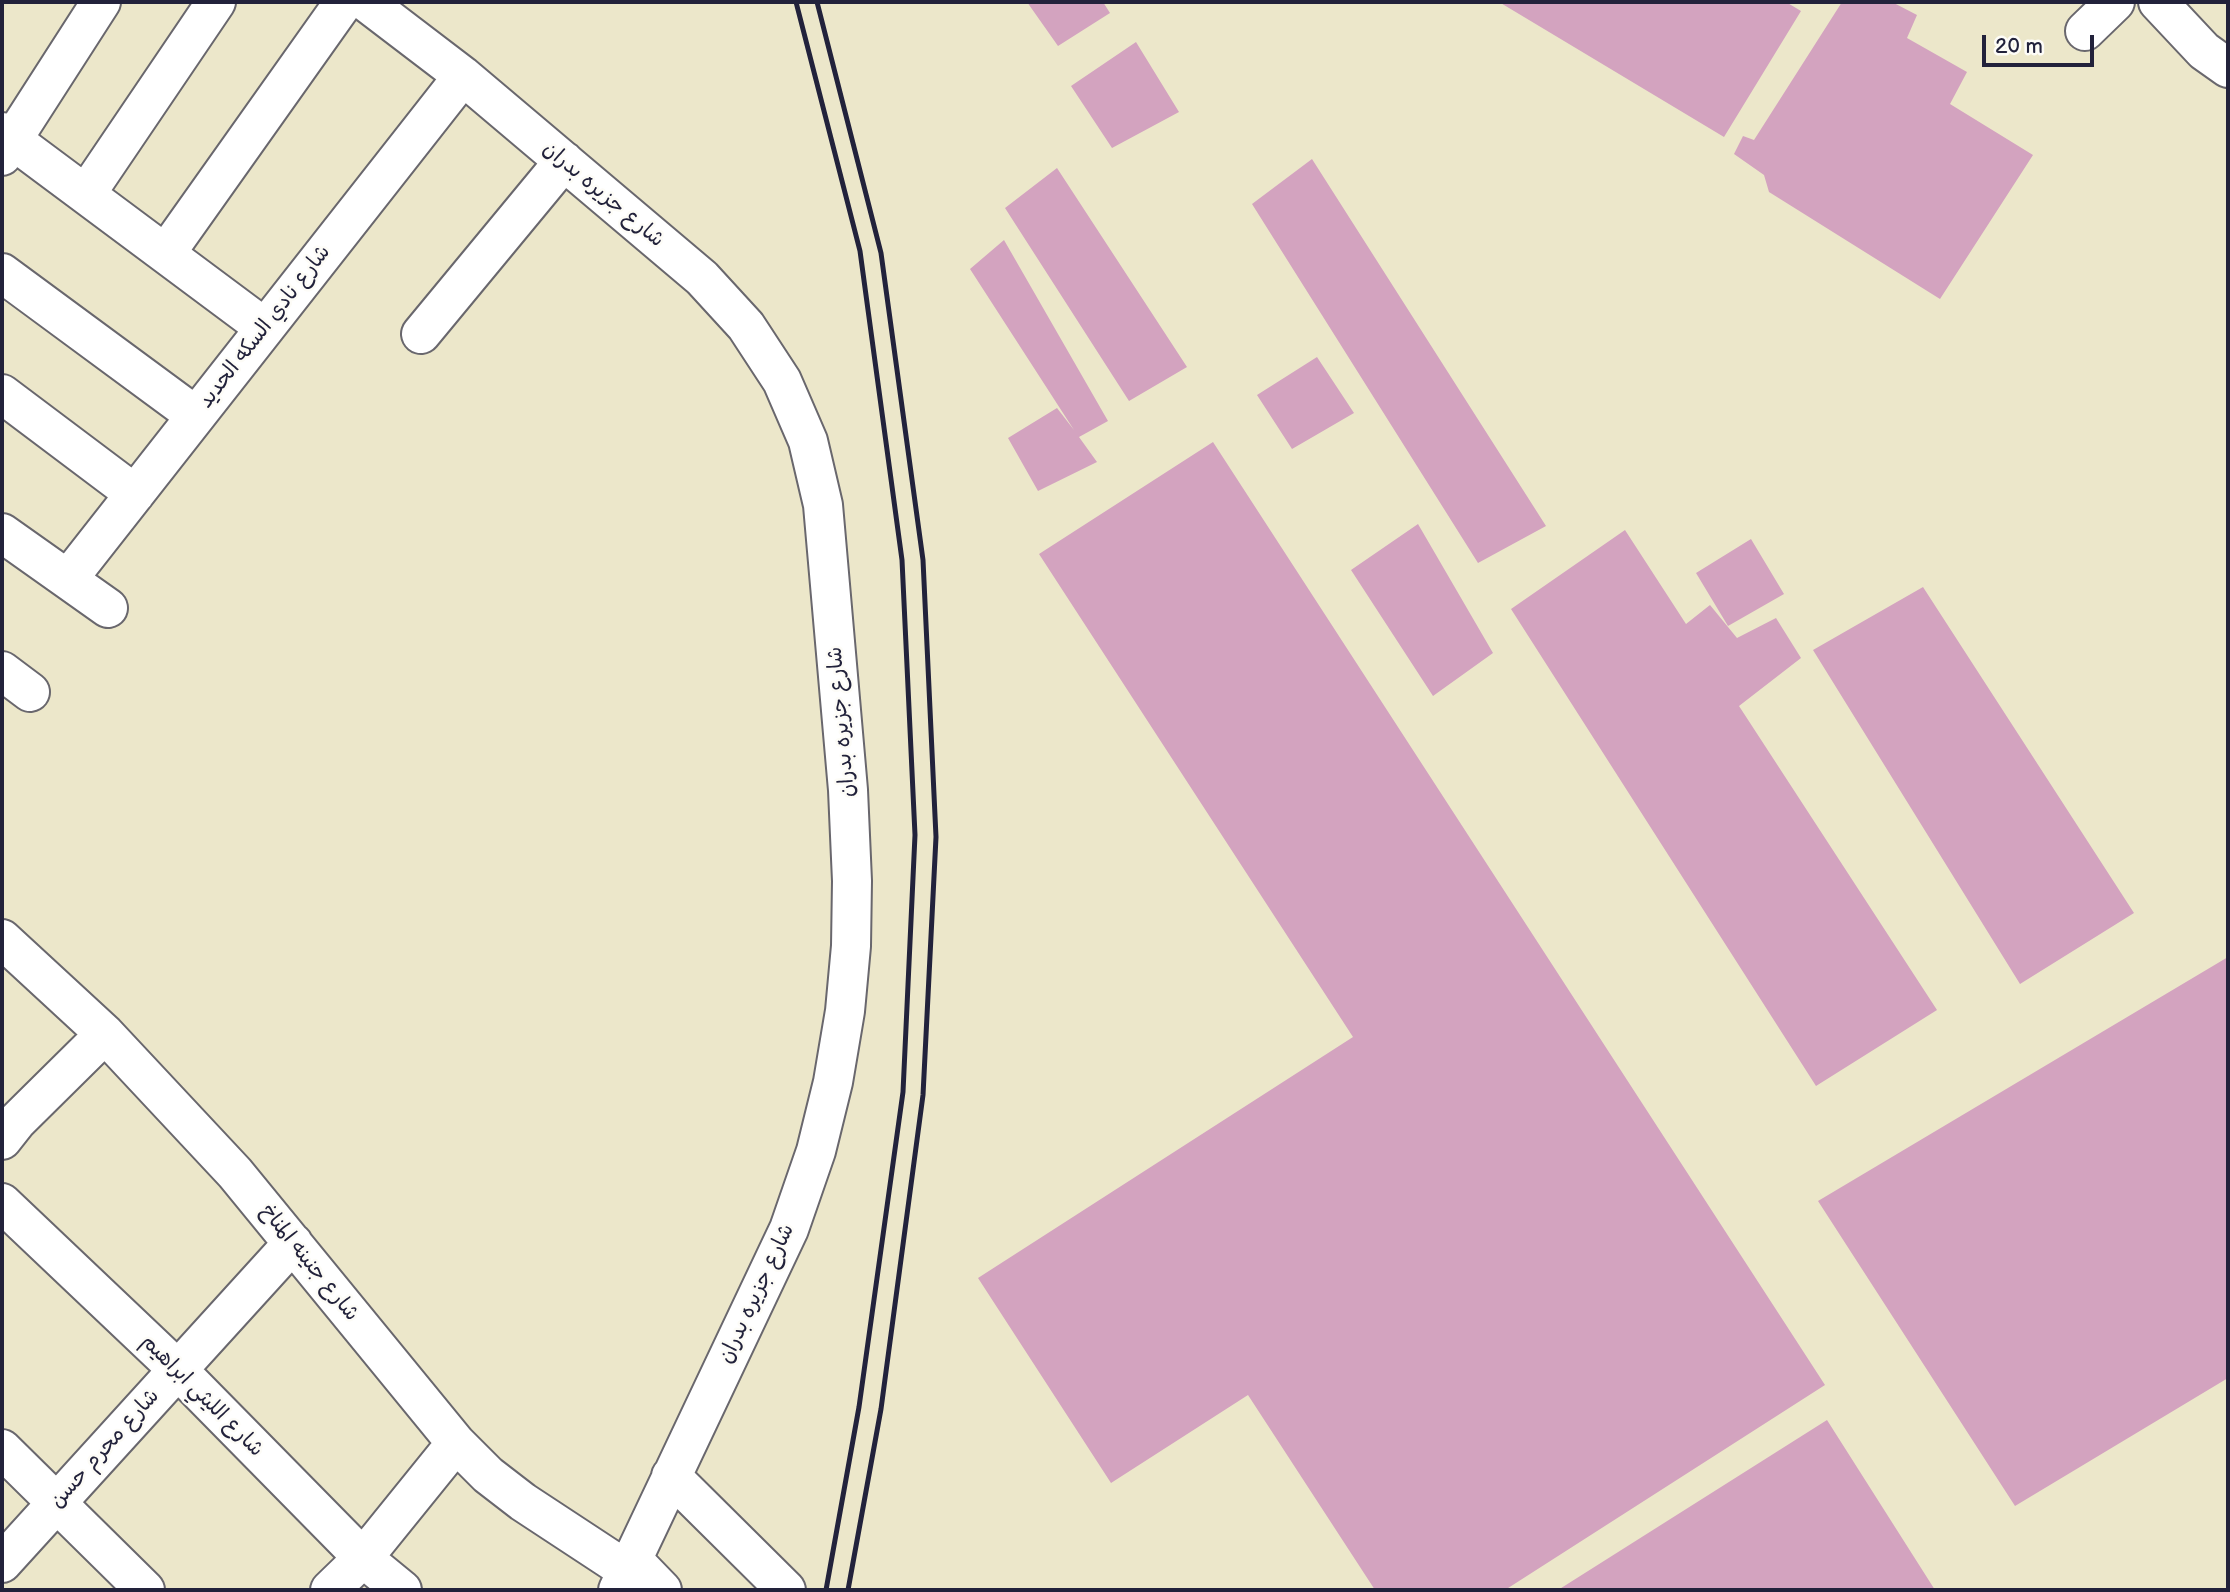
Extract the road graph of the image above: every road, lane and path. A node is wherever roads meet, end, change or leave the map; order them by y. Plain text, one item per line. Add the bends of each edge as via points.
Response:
1 (101, 2) edge
2 (216, 2) edge
3 (2115, 2) edge
4 (2158, 2) edge
5 (367, 4) edge
6 (2085, 30) dead end
7 (2228, 68) edge
8 (463, 76) junction
9 (5, 143) edge
10 (564, 162) junction
11 (86, 194) junction
12 (166, 253) junction
13 (2, 273) edge
14 (265, 328) junction
15 (421, 334) dead end
16 (2, 394) edge
17 (196, 416) junction
18 (135, 494) junction
19 (2, 533) edge
20 (68, 579) junction
21 (108, 608) dead end
22 (2, 939) edge
23 (105, 1034) junction
24 (2, 1140) edge
25 (2, 1203) edge
26 (293, 1243) junction
27 (177, 1369) junction
28 (456, 1443) junction
29 (2, 1449) edge
30 (671, 1476) junction
31 (57, 1502) junction
32 (363, 1558) junction
33 (2, 1563) edge
34 (626, 1574) edge
35 (145, 1590) edge
36 (330, 1590) edge
37 (402, 1590) edge
38 (662, 1590) edge
39 (786, 1590) edge

1 - 9 street
2 - 11 street
3 - 6 street
4 - 7 street via 2196,43
5 - 8 street, شارع جزيره بدران
5 - 12 street
8 - 10 street, شارع جزيره بدران
8 - 14 street, شارع نادي السكه الحديد
9 - 11 street
10 - 15 street
10 - 30 street, شارع جزيره بدران via 702,278 746,326 782,381 808,441 823,505 848,790 852,881 847,985 833,1082 816,1151 789,1229
11 - 12 street
12 - 14 street
13 - 17 street
14 - 17 street, شارع نادي السكه الحديد
16 - 18 street
17 - 18 street, شارع نادي السكه الحديد
18 - 20 street, شارع نادي السكه الحديد
19 - 20 street
20 - 21 street
22 - 23 street, شارع جنينه المناخ
23 - 24 street
23 - 26 street, شارع جنينه المناخ via 235,1173
25 - 27 street, شارع الليثي ابراهيم
26 - 27 street, شارع محرم حسن
26 - 28 street, شارع جنينه المناخ
27 - 31 street, شارع محرم حسن
27 - 32 street, شارع الليثي ابراهيم
28 - 32 street
28 - 34 street, شارع جنينه المناخ via 523,1502
29 - 31 street
30 - 34 street, شارع جزيره بدران
30 - 39 street
31 - 33 street, شارع محرم حسن
31 - 35 street
32 - 36 street
32 - 37 street, شارع الليثي ابراهيم
34 - 38 street, شارع جنينه المناخ

